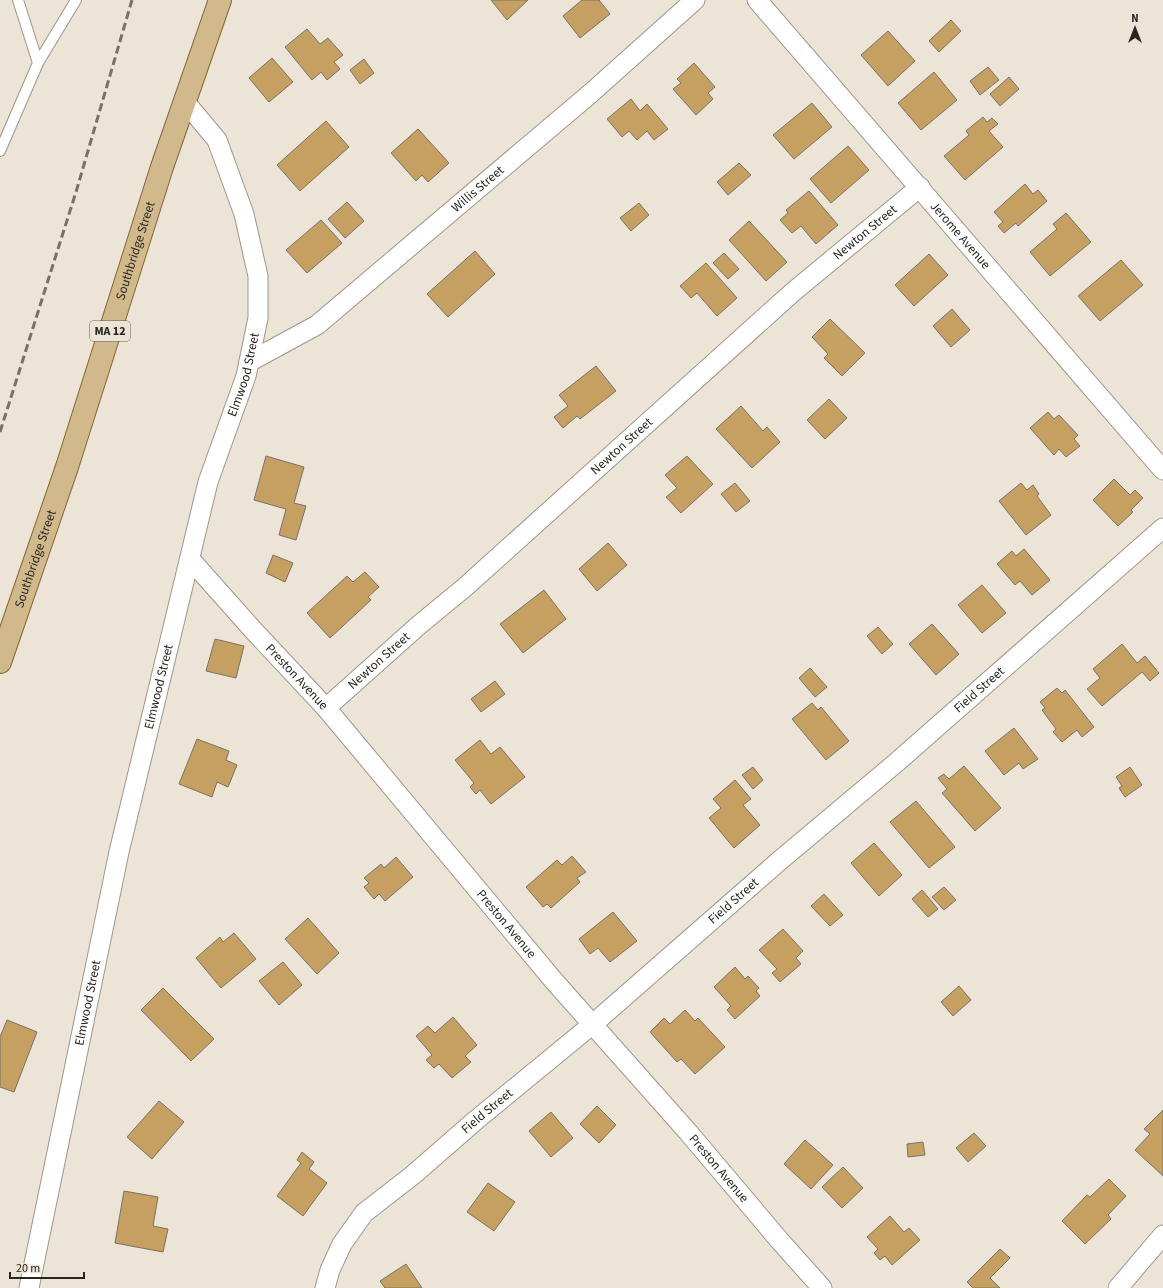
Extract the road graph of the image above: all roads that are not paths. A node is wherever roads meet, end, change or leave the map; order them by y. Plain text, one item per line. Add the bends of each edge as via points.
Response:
1 (18, 0) edge
2 (76, 0) edge
3 (220, 0) edge
4 (695, 0) edge
5 (757, 0) edge
6 (38, 63) junction
7 (186, 103) junction
8 (2, 146) edge
9 (920, 187) junction
10 (249, 362) junction
11 (1163, 470) edge
12 (1163, 528) edge
13 (190, 559) junction
14 (0, 662) edge
15 (326, 708) junction
16 (593, 1024) junction
17 (1163, 1236) edge
18 (29, 1288) edge
19 (325, 1288) edge
20 (822, 1288) edge
21 (1118, 1288) edge

1 - 6 lane
2 - 6 lane
3 - 7 main road, Southbridge Street / MA 12
4 - 10 street, Willis Street via 591,93 317,325
5 - 9 street, Jerome Avenue
6 - 8 lane
7 - 10 street, Elmwood Street via 217,140 244,214 258,276 258,318
7 - 14 main road, Southbridge Street / MA 12 via 162,168 67,467
9 - 11 street, Jerome Avenue
9 - 15 street, Newton Street via 793,292 464,588
10 - 13 street, Elmwood Street via 208,482
12 - 16 street, Field Street
13 - 15 street, Preston Avenue
13 - 18 street, Elmwood Street via 119,852
15 - 16 street, Preston Avenue
16 - 19 street, Field Street via 364,1213 342,1244
16 - 20 street, Preston Avenue
17 - 21 street

